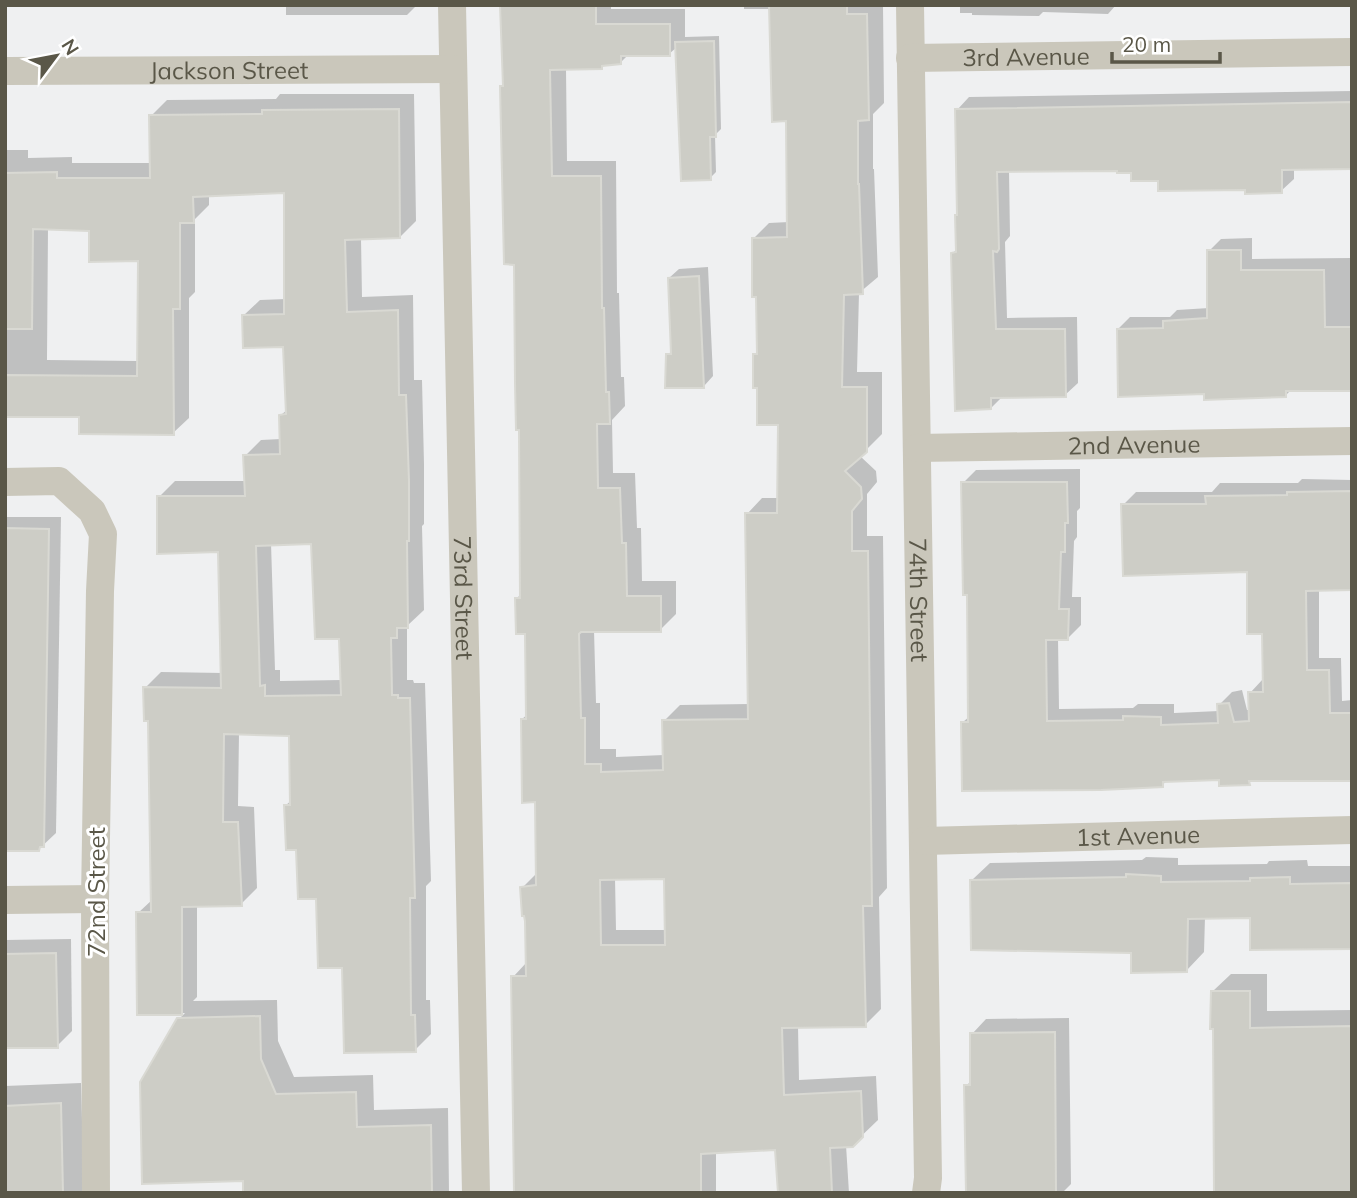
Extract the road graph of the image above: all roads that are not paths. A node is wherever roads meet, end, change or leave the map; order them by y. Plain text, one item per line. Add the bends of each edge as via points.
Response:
1 (452, 5) edge
2 (910, 5) edge
3 (1352, 52) edge
4 (910, 58) junction
5 (453, 69) junction
6 (5, 71) edge
7 (1352, 441) edge
8 (918, 448) junction
9 (5, 482) edge
10 (1352, 830) edge
11 (924, 841) junction
12 (95, 899) junction
13 (5, 900) edge
14 (96, 1193) edge
15 (476, 1193) edge
16 (926, 1193) edge

1 - 5 street, 73rd Street
2 - 4 street, 74th Street
3 - 4 street, 3rd Avenue
4 - 8 street, 74th Street
5 - 6 street, Jackson Street
5 - 15 street, 73rd Street
7 - 8 street, 2nd Avenue
8 - 11 street, 74th Street
9 - 12 street, 72nd Street via 59,481 92,511 103,534
10 - 11 street, 1st Avenue
11 - 16 street, 74th Street
12 - 13 street
12 - 14 street, 72nd Street

